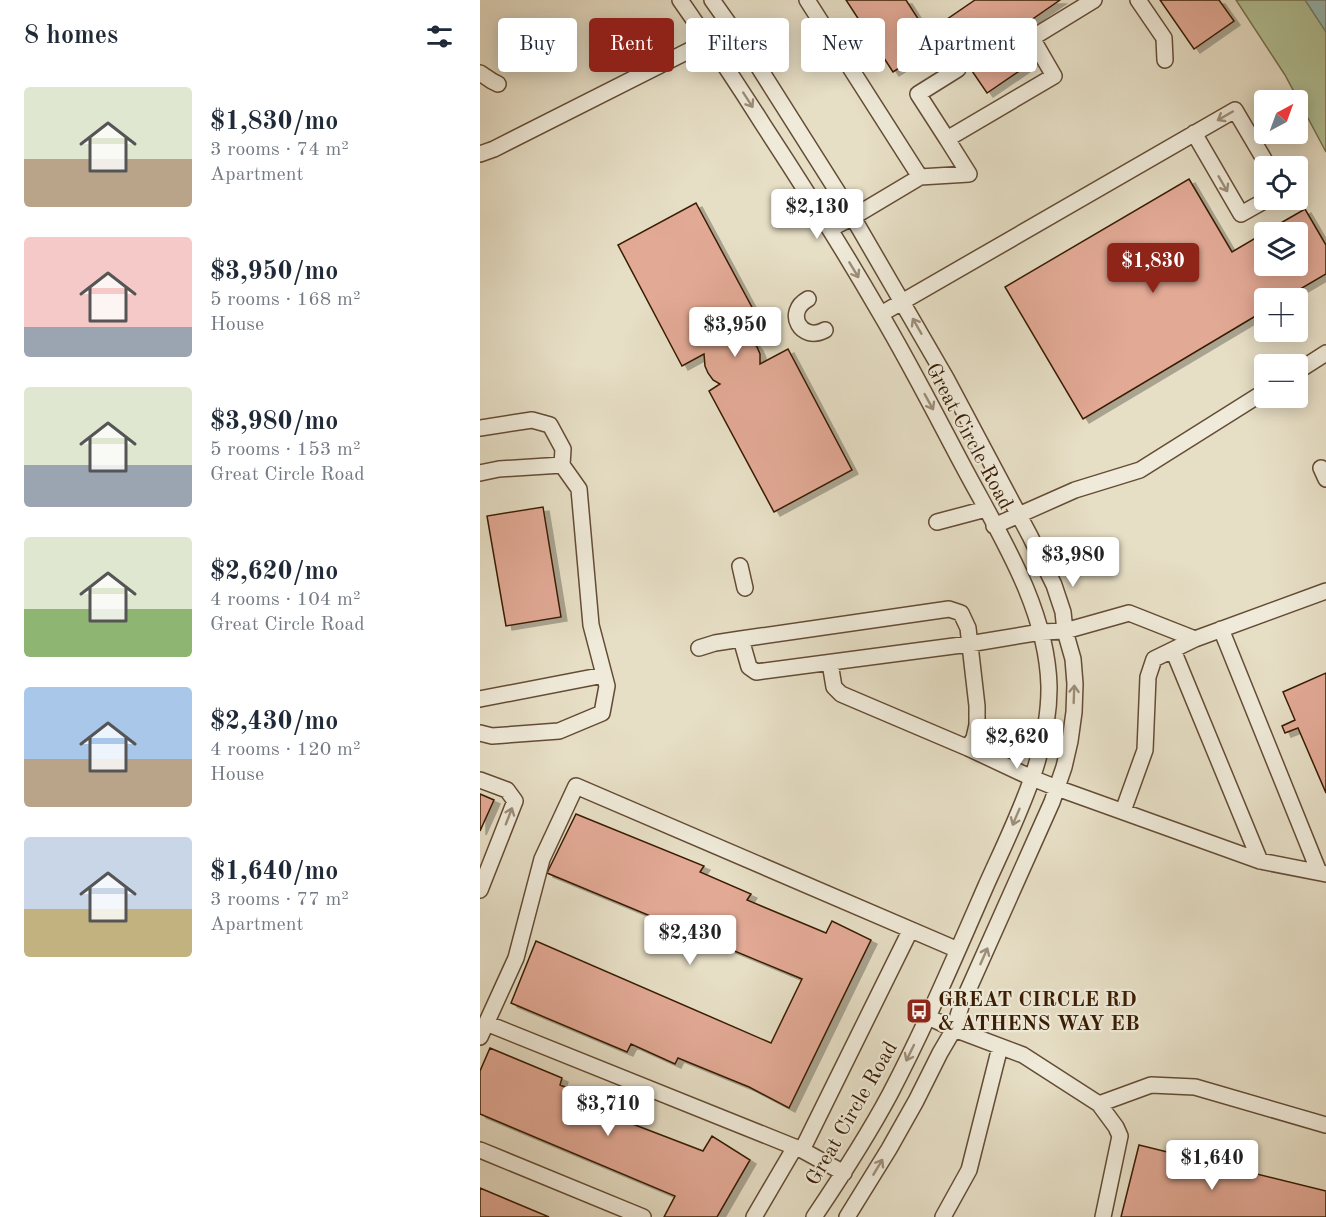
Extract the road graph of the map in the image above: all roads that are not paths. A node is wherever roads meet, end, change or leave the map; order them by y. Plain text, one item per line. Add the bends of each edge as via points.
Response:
1 (680, 0) edge
2 (712, 0) edge
3 (807, 0) edge
4 (1094, 0) edge
5 (1138, 0) edge
6 (693, 18) edge
7 (686, 51) edge
8 (1165, 60) dead end
9 (729, 72) edge
10 (953, 72) edge
11 (480, 73) edge
12 (498, 84) dead end
13 (1194, 134) junction
14 (947, 139) junction
15 (480, 154) edge
16 (1262, 156) edge
17 (921, 177) junction
18 (1254, 207) edge
19 (853, 217) junction
20 (830, 230) junction
21 (808, 299) dead end
22 (902, 302) junction
23 (881, 314) junction
24 (825, 330) dead end
25 (1326, 353) edge
26 (1308, 365) edge
27 (1254, 398) edge
28 (480, 428) edge
29 (562, 465) junction
30 (480, 473) edge
31 (986, 509) junction
32 (1018, 514) junction
33 (937, 522) dead end
34 (994, 526) junction
35 (740, 566) dead end
36 (745, 588) dead end
37 (1326, 591) edge
38 (1221, 629) junction
39 (1065, 631) junction
40 (1041, 632) junction
41 (741, 639) junction
42 (1195, 639) junction
43 (969, 644) junction
44 (699, 648) dead end
45 (1173, 650) junction
46 (830, 663) junction
47 (604, 675) junction
48 (480, 699) edge
49 (480, 733) edge
50 (968, 748) junction
51 (1032, 778) junction
52 (480, 780) edge
53 (1057, 788) junction
54 (1124, 811) junction
55 (1260, 861) junction
56 (1322, 873) edge
57 (480, 890) edge
58 (910, 931) junction
59 (958, 950) junction
60 (928, 1017) junction
61 (954, 1029) junction
62 (483, 1030) edge
63 (1000, 1047) junction
64 (1099, 1104) junction
65 (1326, 1125) edge
66 (798, 1148) junction
67 (480, 1150) edge
68 (844, 1173) junction
69 (643, 1217) edge
70 (754, 1217) edge
71 (814, 1217) edge
72 (847, 1217) edge
73 (943, 1217) edge
74 (1103, 1217) edge

1 - 6 street, Great Circle Road
2 - 19 street, Great Circle Road
3 - 17 street
4 - 14 street via 1032,38 1054,76
5 - 8 street via 1164,38
7 - 15 street
9 -> 20 street, Great Circle Road
10 - 14 street via 918,94
11 - 12 street
16 -> 13 street via 1235,110
13 -> 18 street via 1241,214
13 - 22 street
14 - 17 street via 969,174
17 - 19 street
19 - 20 street
19 - 22 street, Great Circle Road
20 -> 23 street, Great Circle Road
21 - 24 street via 797,309 799,326 811,333
22 - 23 street
32 -> 22 street, Great Circle Road
23 -> 31 street, Great Circle Road
25 - 26 street
27 - 32 street via 1140,470 1075,490
28 - 29 street via 532,420 550,425 563,449
29 - 30 street
29 - 47 street via 579,489 591,625
31 - 33 street
31 - 34 street, Great Circle Road
32 - 34 street
32 - 39 street, Great Circle Road via 1054,585
34 - 40 street, Great Circle Road via 1017,568
35 - 36 street
37 - 38 street
38 - 42 street
38 - 56 street
39 - 40 street
39 - 42 street via 1129,613
53 -> 39 street, Great Circle Road via 1074,712 1073,659
40 - 43 street
40 - 51 street, Great Circle Road via 1049,686 1045,733
41 - 43 street via 949,609 961,613 968,628
41 - 44 street
41 - 46 street via 749,667 756,672
42 - 45 street
43 - 46 street
43 - 50 street via 977,725
45 - 54 street via 1154,659 1148,677 1145,750
45 - 55 street
46 - 50 street via 834,687 841,694
47 - 48 street
47 - 49 street via 607,686 602,713 560,731 492,736
50 - 51 street
51 - 53 street
51 -> 59 street, Great Circle Road
57 -> 52 street via 514,801 507,790
53 - 54 street
61 -> 53 street, Great Circle Road
54 - 55 street
55 - 56 street
58 - 59 street
58 - 62 street via 576,786 542,859 516,958
58 - 66 street
59 - 60 street, Great Circle Road
60 - 61 street
60 -> 68 street, Great Circle Road via 891,1093
61 - 63 street
72 -> 61 street, Great Circle Road
62 - 66 street
63 - 64 street via 1023,1055
63 - 73 street via 969,1170
64 - 65 street via 1151,1085 1195,1087
64 - 74 street via 1120,1136
66 - 68 street
66 - 70 street
67 - 69 street
68 - 71 street, Great Circle Road

